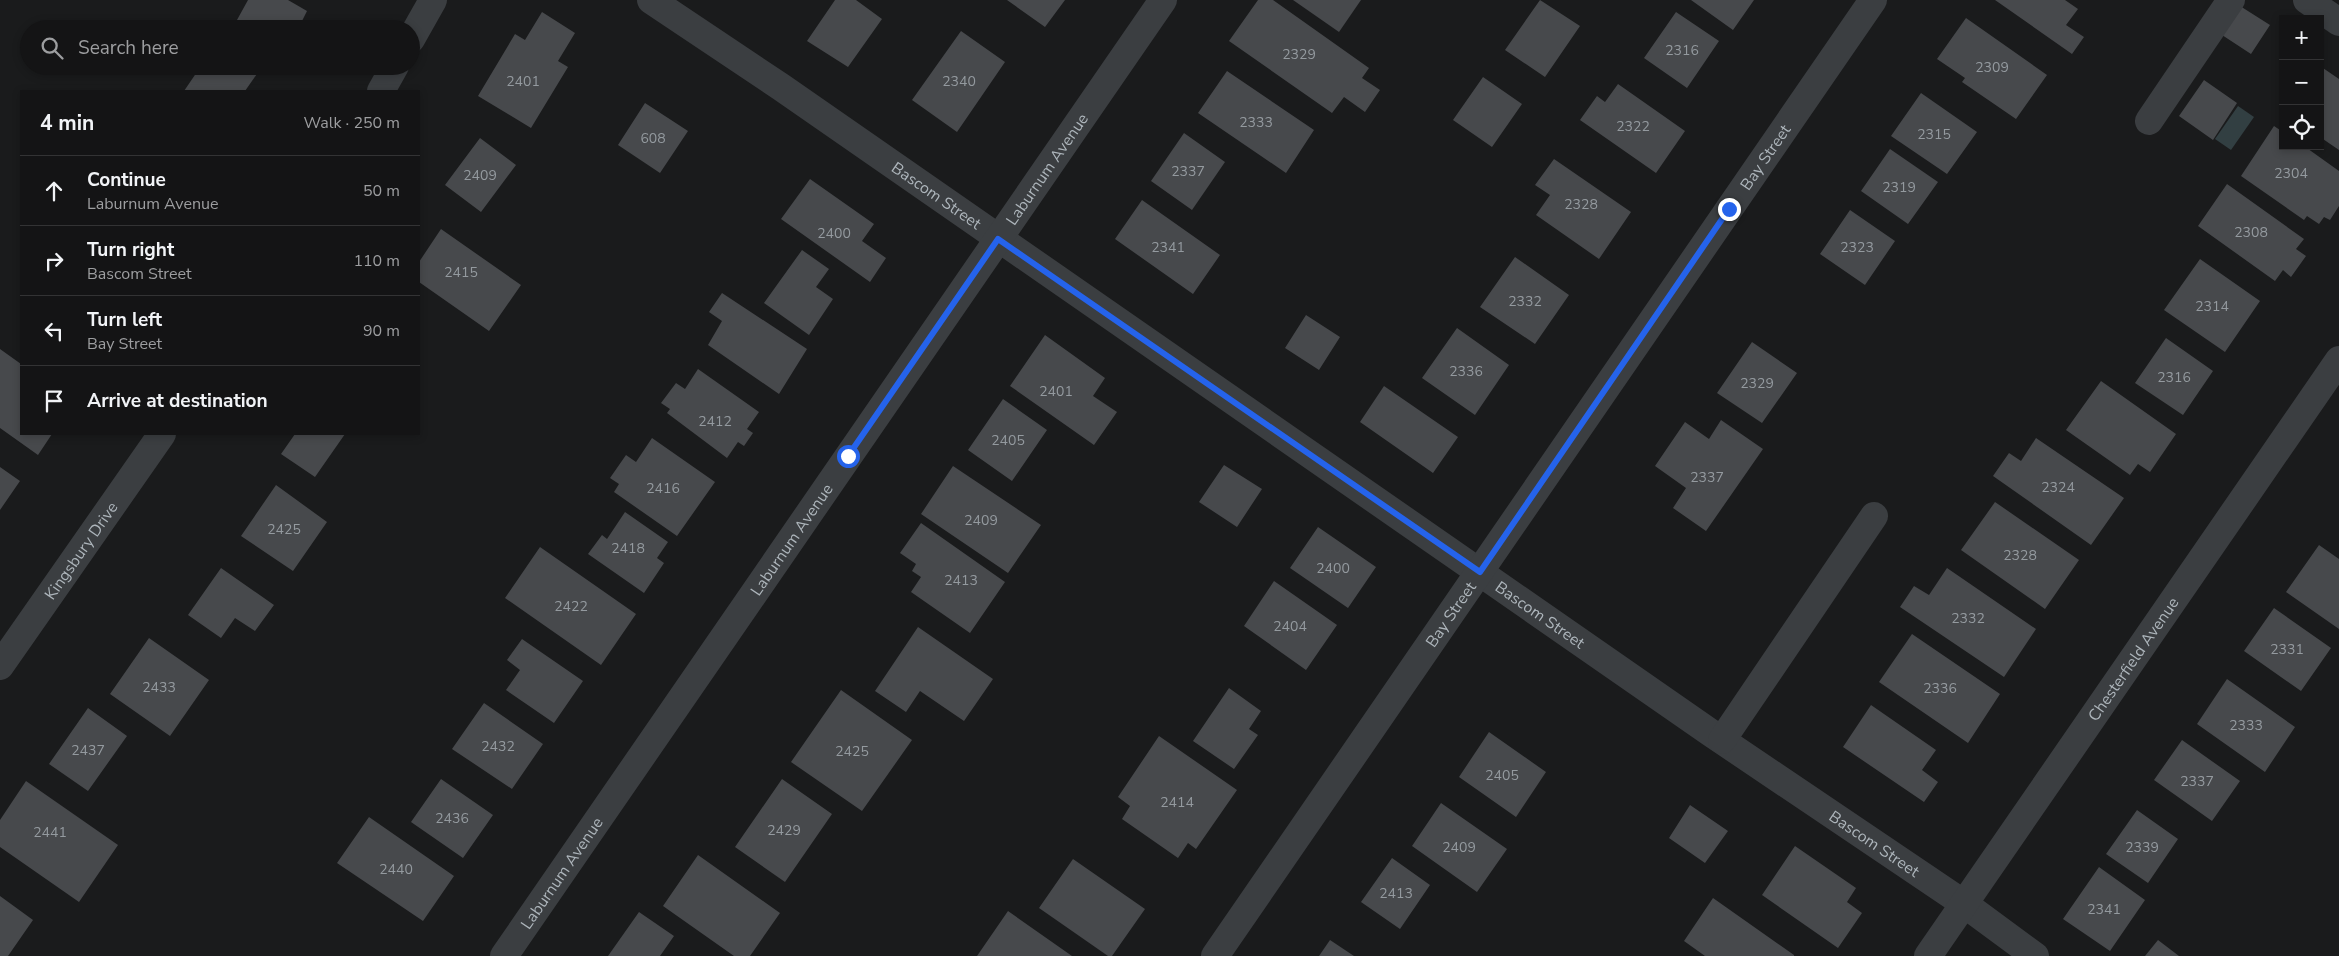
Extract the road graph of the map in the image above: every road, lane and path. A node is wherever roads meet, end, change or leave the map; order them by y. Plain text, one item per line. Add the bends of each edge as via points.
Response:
1 (433, 0) edge
2 (651, 0) edge
3 (1163, 0) edge
4 (1873, 0) edge
5 (2231, 0) edge
6 (2307, 0) edge
7 (2339, 22) edge
8 (420, 23) edge
9 (390, 75) edge
10 (381, 90) edge
11 (2149, 121) dead end
12 (998, 239) junction
13 (2339, 360) edge
14 (161, 435) edge
15 (1874, 516) dead end
16 (1480, 572) junction
17 (0, 666) edge
18 (1722, 740) junction
19 (1963, 903) junction
20 (504, 956) edge
21 (1215, 956) edge
22 (1928, 956) edge
23 (2035, 956) edge

1 - 8 street
2 - 12 street, Bascom Street
3 - 12 street, Laburnum Avenue
4 - 16 street, Bay Street
5 - 11 street
6 - 7 street
9 - 10 street
12 - 16 street, Bascom Street
12 - 20 street, Laburnum Avenue
13 - 19 street, Chesterfield Avenue
14 - 17 street, Kingsbury Drive
15 - 18 street
16 - 18 street, Bascom Street
16 - 21 street, Bay Street
18 - 19 street, Bascom Street
19 - 22 street, Chesterfield Avenue
19 - 23 street, Bascom Street

